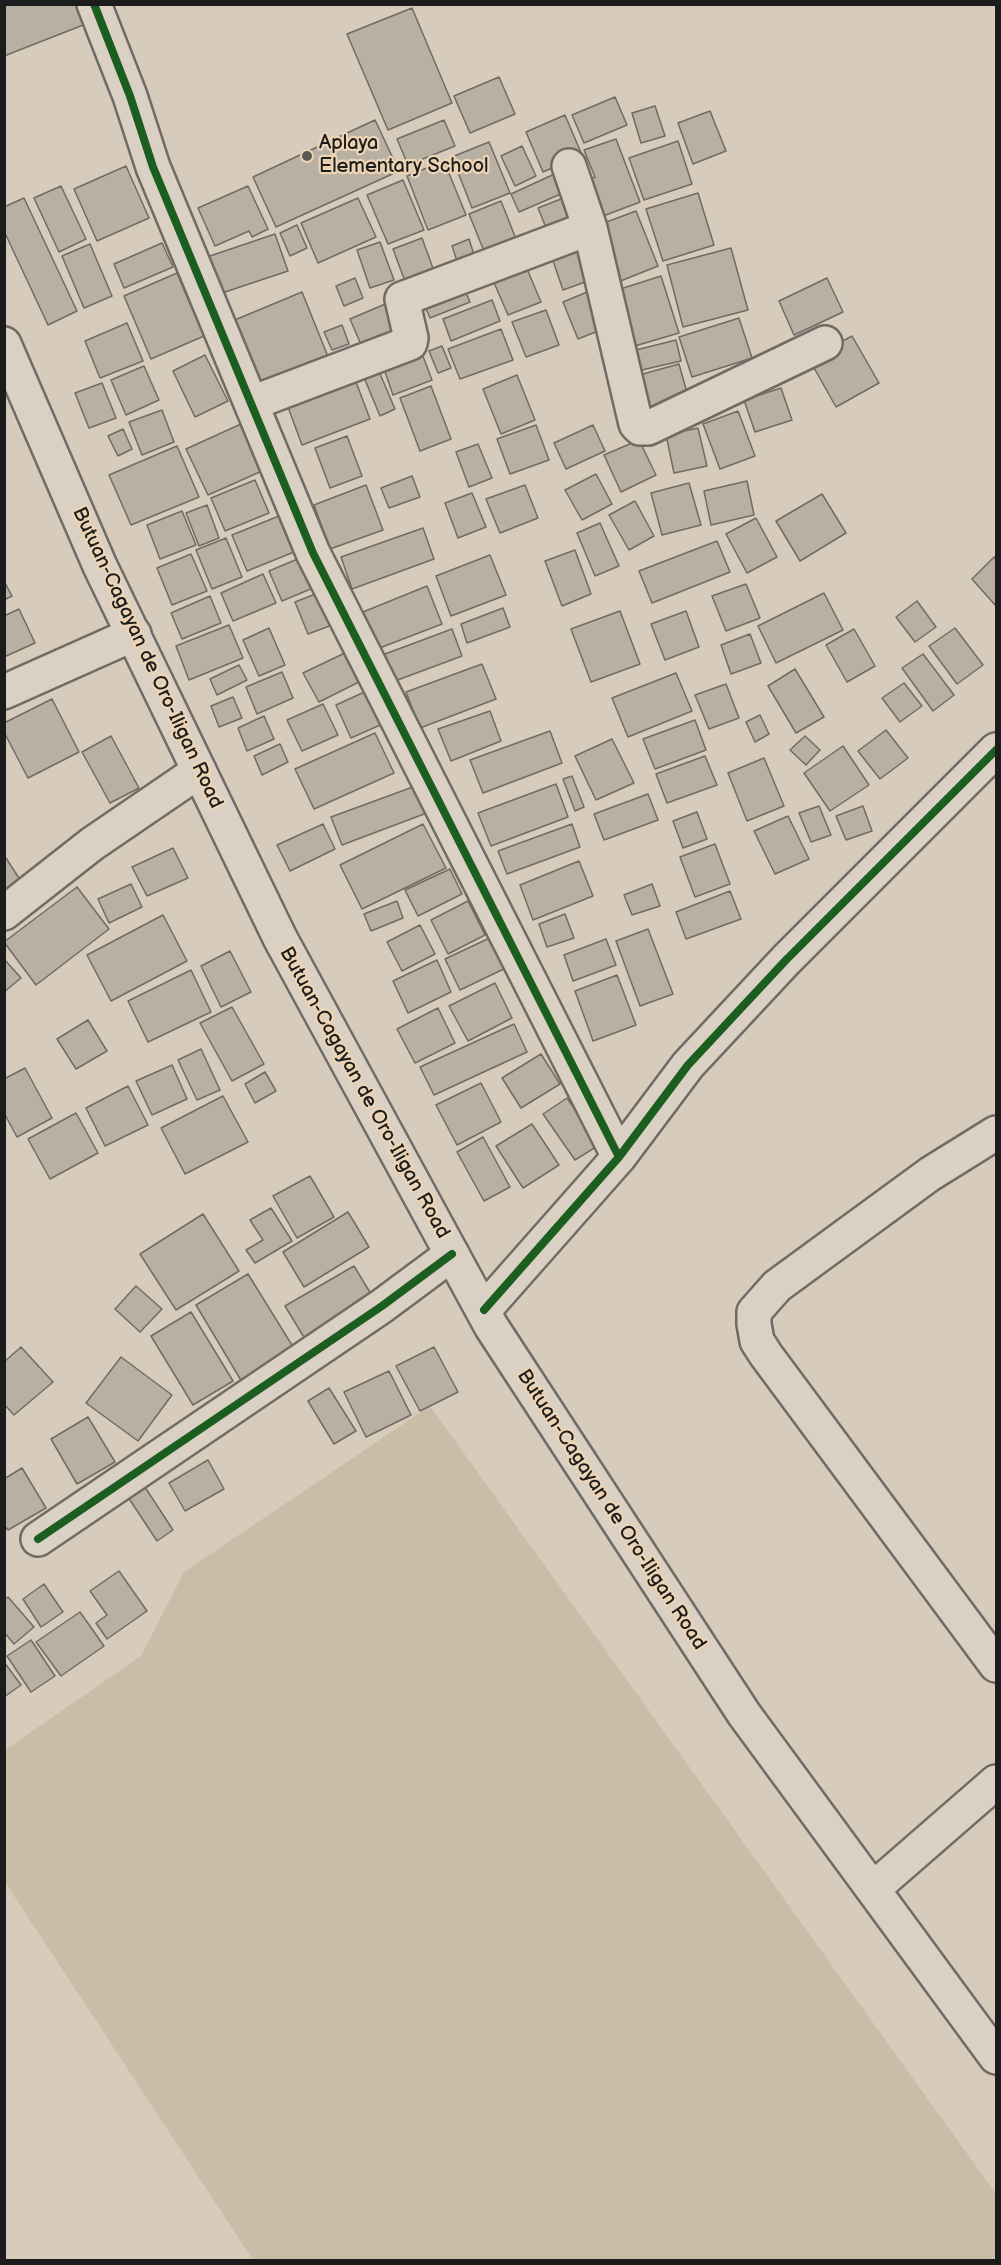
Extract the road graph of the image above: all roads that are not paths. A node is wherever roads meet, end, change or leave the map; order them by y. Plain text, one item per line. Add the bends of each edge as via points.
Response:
1 (94, 4) edge
2 (569, 166) dead end
3 (590, 228) junction
4 (825, 343) dead end
5 (4, 344) edge
6 (252, 403) junction
7 (134, 634) junction
8 (4, 692) edge
9 (996, 750) edge
10 (199, 771) junction
11 (4, 913) edge
12 (996, 1133) edge
13 (619, 1157) junction
14 (452, 1254) junction
15 (484, 1310) junction
16 (38, 1539) dead end
17 (996, 1665) edge
18 (996, 1782) edge
19 (873, 1889) junction
20 (996, 2057) edge

1 - 6 main road via 153,167
2 - 3 main road
3 - 4 main road via 640,429
3 - 6 main road via 402,299 410,343
5 - 7 main road, Butuan-Cagayan de Oro-Iligan Road via 100,566
6 - 13 main road via 313,552
7 - 8 main road
7 - 10 main road, Butuan-Cagayan de Oro-Iligan Road
9 - 13 main road via 688,1065
10 - 11 main road via 92,844
10 - 14 main road, Butuan-Cagayan de Oro-Iligan Road via 280,938
12 - 17 main road via 930,1174 777,1286 754,1312 754,1324 757,1341 766,1355
13 - 15 main road
14 - 15 main road, Butuan-Cagayan de Oro-Iligan Road
14 - 16 main road via 372,1313
15 - 19 main road, Butuan-Cagayan de Oro-Iligan Road via 744,1714
18 - 19 main road
19 - 20 main road, Butuan-Cagayan de Oro-Iligan Road

